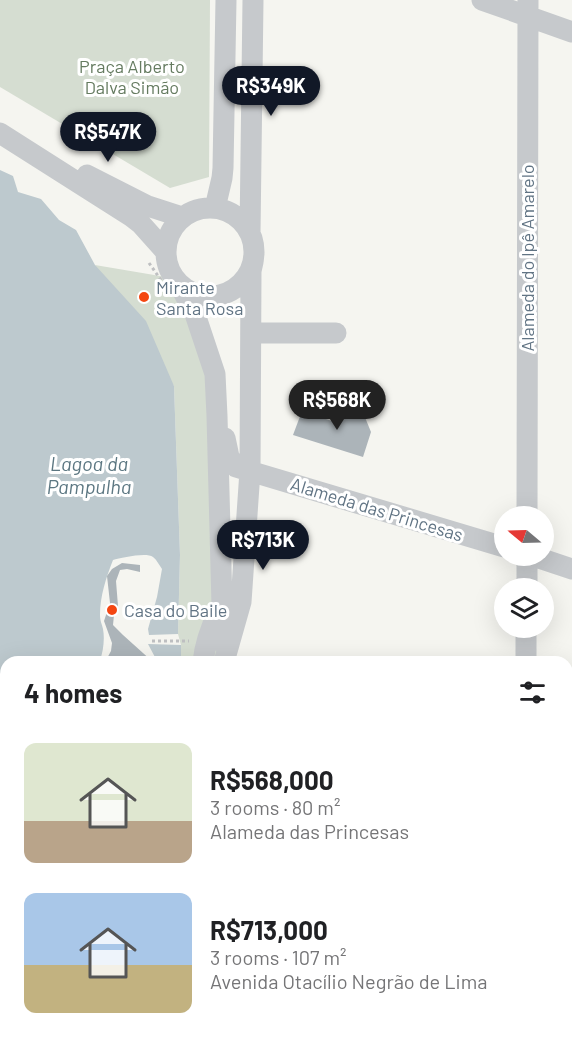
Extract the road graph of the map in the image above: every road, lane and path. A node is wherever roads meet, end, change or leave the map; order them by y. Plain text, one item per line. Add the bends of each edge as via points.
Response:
1 (226, 0) edge
2 (253, 0) edge
3 (482, 0) edge
4 (528, 8) edge
5 (572, 32) edge
6 (0, 133) edge
7 (19, 145) junction
8 (215, 208) junction
9 (182, 217) junction
10 (250, 233) junction
11 (157, 256) junction
12 (253, 262) junction
13 (169, 281) junction
14 (251, 333) junction
15 (336, 333) dead end
16 (217, 416) junction
17 (250, 471) junction
18 (527, 506) edge
19 (494, 544) edge
20 (554, 563) edge
21 (572, 569) edge
22 (222, 604) junction
23 (526, 638) edge
24 (200, 640) dead end
25 (152, 641) dead end
26 (203, 656) edge
27 (224, 656) edge
28 (226, 656) edge
29 (526, 656) edge

1 - 8 street via 223,168
2 - 10 street
3 - 4 street
4 - 5 street
4 - 18 street, Alameda do Ipê Amarelo
6 - 7 street
7 - 9 street via 96,178 148,206
7 - 11 street via 141,224
8 - 9 street via 203,208
8 - 10 street via 242,220
9 - 11 street
10 - 12 street
11 - 13 path
11 - 13 street via 172,273
12 - 13 street via 239,285 215,296 201,295
12 - 14 street
13 - 16 street via 195,314 214,374
14 - 15 street
14 - 17 street
16 - 17 street via 229,457 236,466
16 - 22 street
17 - 19 street, Alameda das Princesas
17 - 28 street via 241,602
20 - 21 street
22 - 26 street
22 - 27 street
23 - 29 street
24 - 25 path

